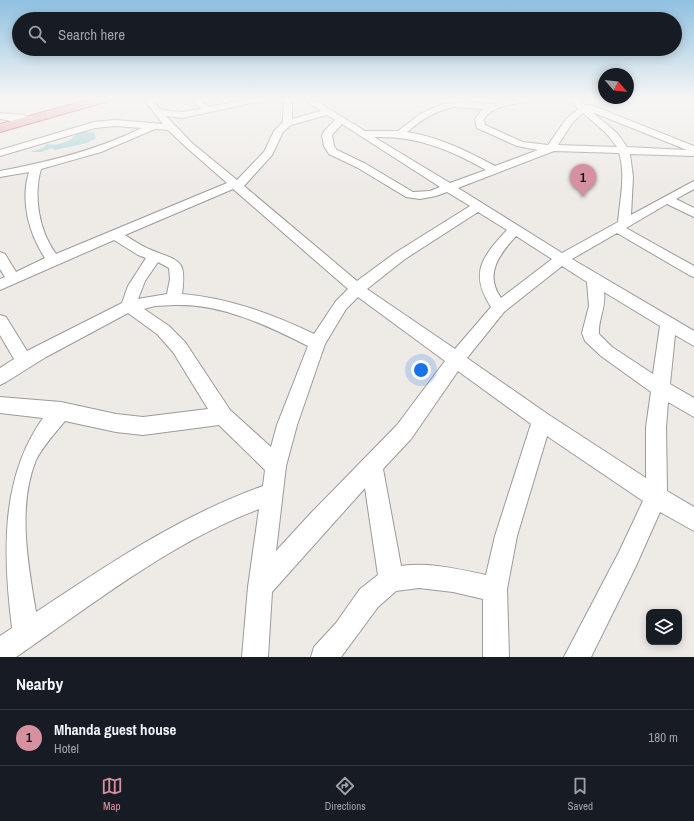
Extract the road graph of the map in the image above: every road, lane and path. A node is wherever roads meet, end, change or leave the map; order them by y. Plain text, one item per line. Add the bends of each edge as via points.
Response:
1 (82, 129) edge
2 (139, 129) edge
3 (173, 129) edge
4 (282, 129) edge
5 (332, 129) edge
6 (355, 129) edge
7 (407, 129) edge
8 (486, 129) edge
9 (564, 129) edge
10 (607, 129) edge
11 (640, 129) edge
12 (363, 134) junction
13 (400, 134) junction
14 (550, 149) junction
15 (694, 149) edge
16 (624, 151) junction
17 (0, 153) edge
18 (694, 153) edge
19 (36, 167) junction
20 (494, 170) junction
21 (0, 174) edge
22 (694, 184) edge
23 (237, 185) junction
24 (449, 187) junction
25 (667, 199) junction
26 (479, 206) junction
27 (694, 213) edge
28 (620, 225) junction
29 (516, 229) junction
30 (123, 234) junction
31 (155, 256) junction
32 (0, 257) edge
33 (563, 258) junction
34 (54, 260) junction
35 (694, 272) edge
36 (13, 279) junction
37 (594, 279) junction
38 (0, 285) edge
39 (357, 289) junction
40 (174, 300) junction
41 (129, 306) junction
42 (499, 308) junction
43 (0, 321) edge
44 (668, 325) junction
45 (694, 339) edge
46 (317, 343) junction
47 (456, 360) junction
48 (24, 362) junction
49 (0, 377) edge
50 (660, 388) junction
51 (0, 405) edge
52 (694, 408) edge
53 (61, 411) junction
54 (223, 416) junction
55 (542, 421) junction
56 (372, 465) junction
57 (276, 466) junction
58 (271, 494) junction
59 (656, 497) junction
60 (694, 520) edge
61 (391, 580) junction
62 (260, 587) junction
63 (495, 589) junction
64 (26, 633) junction
65 (0, 652) edge
66 (255, 657) edge
67 (324, 657) edge
68 (496, 657) edge
69 (577, 657) edge

1 - 17 street
2 - 19 street via 104,149
3 - 23 street
4 - 23 street via 268,153
5 - 24 street via 327,135 333,152 410,195 432,194
6 - 12 street
7 - 13 street
8 - 14 street via 520,144
9 - 14 street
10 - 16 street
11 - 15 street
12 - 13 street
12 - 24 street
13 - 20 street via 451,148
14 - 16 street
14 - 20 street
16 - 18 street
16 - 28 street via 628,169
19 - 21 street
19 - 34 street via 30,194 45,249
20 - 24 street
22 - 25 street
23 - 30 street
23 - 39 street
24 - 26 street
25 - 27 street
25 - 28 street
26 - 29 street
26 - 39 street via 400,256
28 - 33 street
28 - 35 street
29 - 33 street
29 - 42 street via 500,246 487,272 486,285
30 - 31 street via 143,252
30 - 34 street
31 - 40 street via 173,263 176,268
31 - 41 street via 135,283 130,294
32 - 36 street
33 - 37 street
33 - 42 street
34 - 36 street
36 - 38 street
37 - 44 street
37 - 50 street via 597,307 591,337 610,354
39 - 46 street via 337,312
39 - 47 street
40 - 41 street via 157,300
40 - 46 street via 218,304 244,311 266,318
41 - 48 street
41 - 54 street via 163,330 179,347
42 - 47 street
43 - 48 street
44 - 45 street
44 - 50 street
46 - 57 street
47 - 55 street
47 - 56 street via 404,432
48 - 49 street
50 - 52 street
50 - 59 street via 656,427
51 - 53 street
53 - 54 street via 143,426
53 - 64 street via 38,438 27,458 19,482 16,517 18,572
54 - 57 street
55 - 59 street
55 - 63 street via 506,536
56 - 61 street
56 - 62 street
57 - 58 street
58 - 62 street
58 - 64 street via 230,509 175,537
59 - 60 street
59 - 69 street
61 - 63 street via 419,576
61 - 67 street via 369,598
62 - 66 street
63 - 68 street
64 - 65 street

